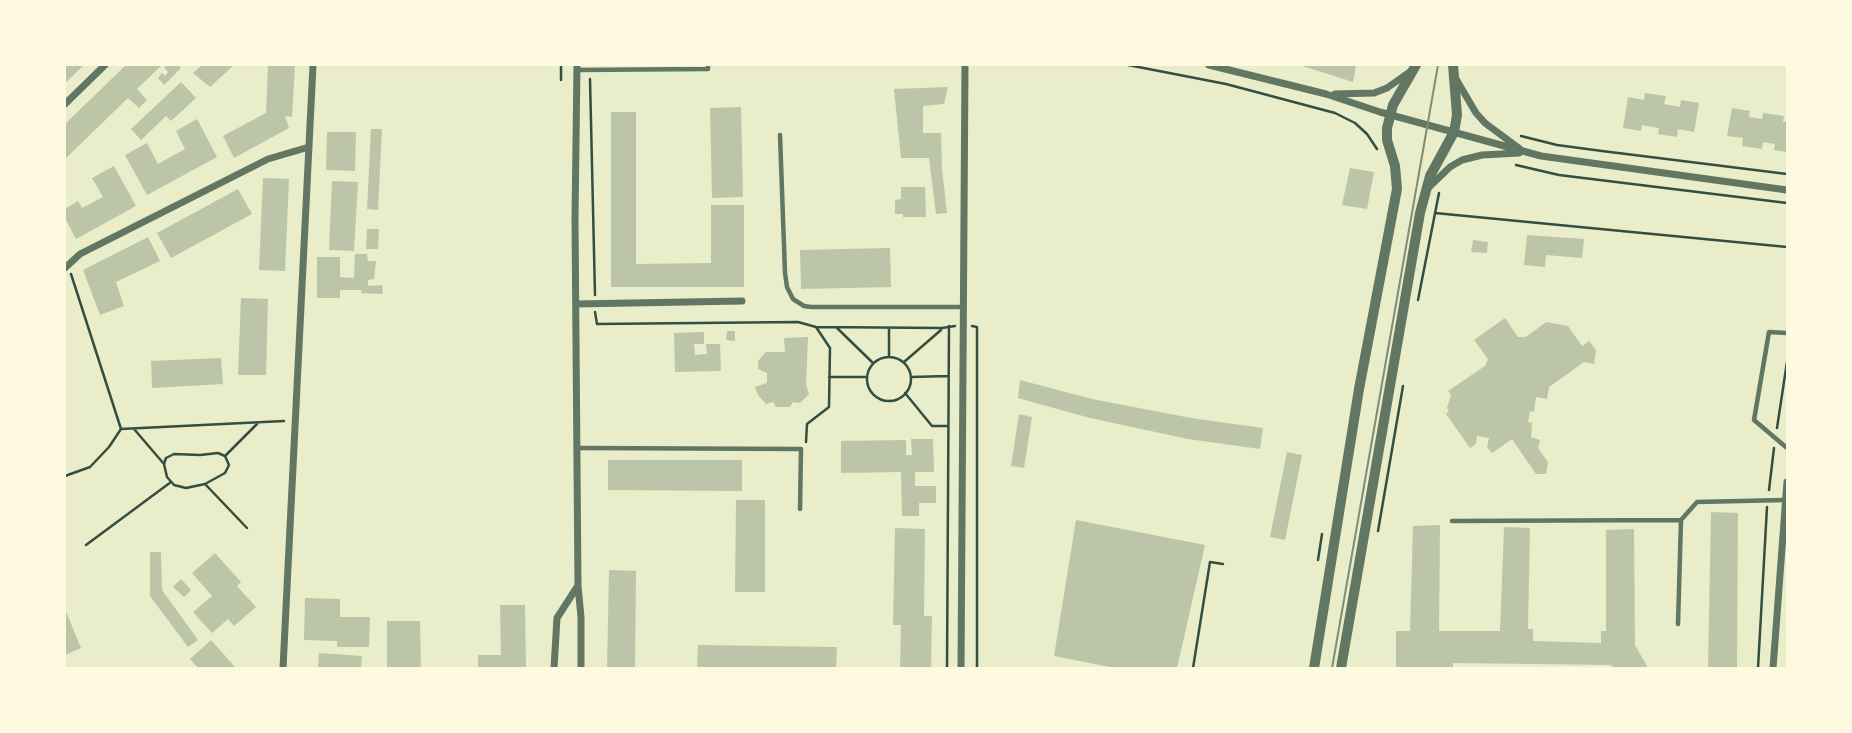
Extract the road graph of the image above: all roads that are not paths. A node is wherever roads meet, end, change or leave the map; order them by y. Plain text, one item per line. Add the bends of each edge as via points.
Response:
1 (105, 65) edge
2 (313, 65) edge
3 (708, 65) edge
4 (965, 65) edge
5 (1209, 65) edge
6 (577, 67) edge
7 (1415, 67) edge
8 (1453, 69) edge
9 (1326, 94) junction
10 (65, 104) edge
11 (1389, 115) junction
12 (1454, 132) junction
13 (780, 135) dead end
14 (309, 148) junction
15 (1527, 153) junction
16 (1787, 190) edge
17 (1425, 191) junction
18 (66, 266) edge
19 (743, 302) dead end
20 (576, 304) junction
21 (962, 307) junction
22 (1787, 333) edge
23 (578, 448) junction
24 (1787, 448) edge
25 (1787, 482) edge
26 (1785, 500) junction
27 (800, 509) dead end
28 (1681, 520) junction
29 (1452, 521) dead end
30 (578, 586) junction
31 (567, 604) junction
32 (581, 617) junction
33 (1678, 624) dead end
34 (283, 668) edge
35 (554, 668) edge
36 (581, 668) edge
37 (961, 668) edge
38 (1314, 668) edge
39 (1341, 668) edge
40 (1773, 668) edge

1 - 10 street
2 - 14 street
3 - 6 lane via 708,69
4 - 21 street
5 - 9 street
6 - 20 street
7 - 9 street via 1374,93
7 - 11 street
8 - 12 street
8 - 15 street via 1479,117
9 - 11 street
11 - 12 street
11 - 38 street via 1387,140 1397,189
12 - 15 street
12 - 17 street
13 - 21 lane via 785,273 793,299 811,307
14 - 18 street via 268,159 80,254
14 - 34 street
15 - 16 street
15 - 17 street via 1462,160
17 - 39 street
19 - 20 street
20 - 23 street
21 - 37 street
22 - 24 lane via 1769,332 1754,420
23 - 27 lane via 801,449
23 - 30 street
25 - 26 street
26 - 28 lane via 1697,502
26 - 40 street
28 - 29 lane
28 - 33 lane
30 - 31 street
30 - 32 street
31 - 32 street
31 - 35 street via 555,625
32 - 36 street

